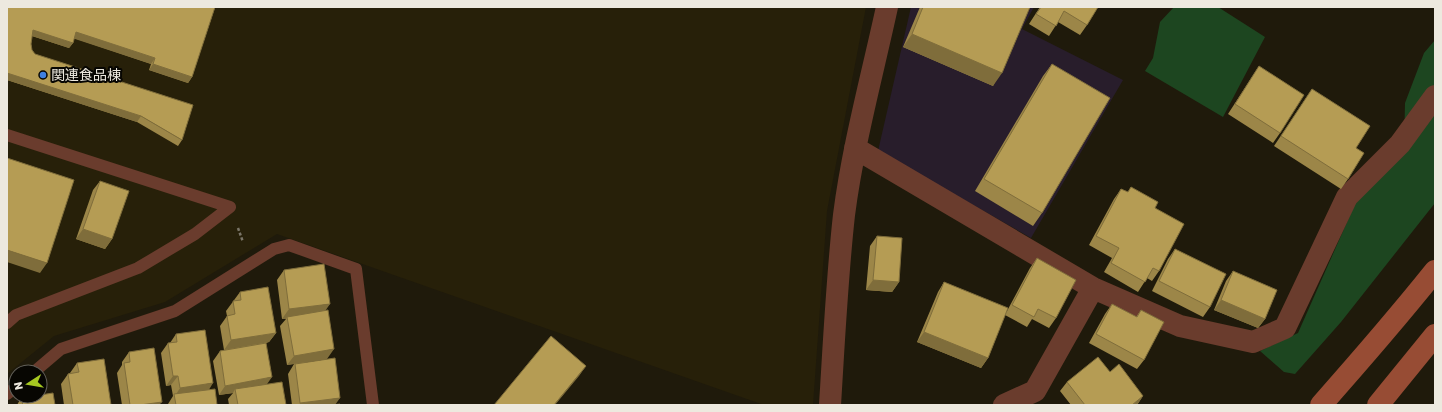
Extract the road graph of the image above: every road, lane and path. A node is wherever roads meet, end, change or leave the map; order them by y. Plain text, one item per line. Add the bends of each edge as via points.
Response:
1 (887, 7) edge
2 (1435, 96) edge
3 (7, 135) edge
4 (855, 148) junction
5 (230, 207) junction
6 (253, 262) junction
7 (1435, 271) edge
8 (1093, 288) junction
9 (7, 323) edge
10 (1435, 335) edge
11 (44, 364) edge
12 (373, 405) edge
13 (830, 405) edge
14 (1004, 405) edge
15 (1320, 405) edge
16 (1378, 405) edge

1 - 4 street
2 - 8 street via 1400,144 1347,197 1285,328 1253,342 1180,326
3 - 5 lane
4 - 8 street
4 - 13 street via 844,214
5 - 6 path
5 - 9 lane via 195,234 138,268 16,315
6 - 11 lane via 175,311 61,350
6 - 12 lane via 274,249 289,245 356,269
7 - 15 street via 1402,313
8 - 14 street via 1035,391
10 - 16 street

